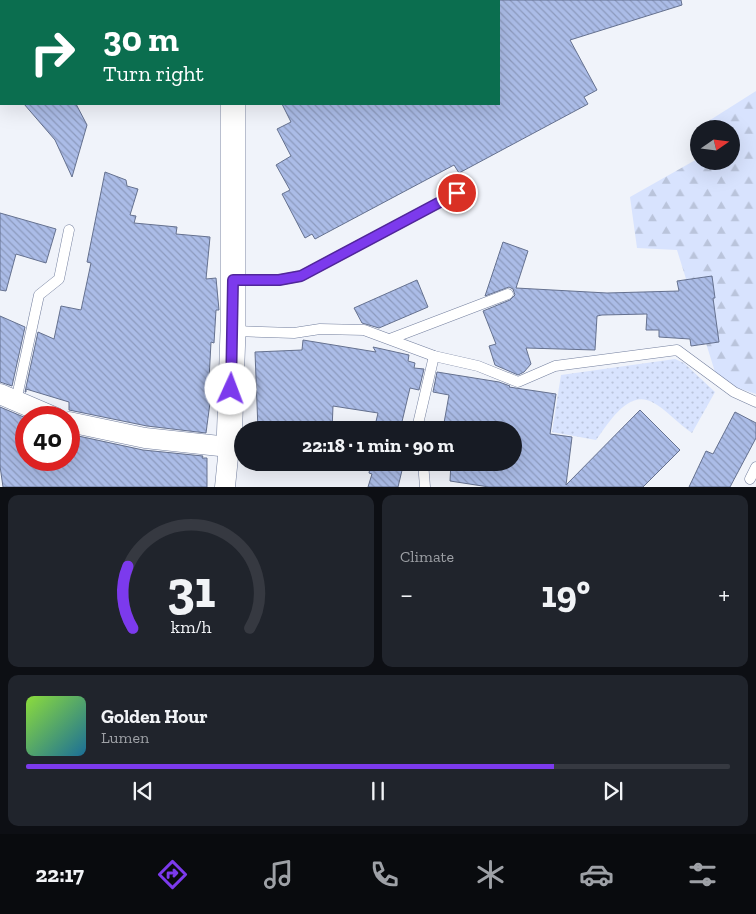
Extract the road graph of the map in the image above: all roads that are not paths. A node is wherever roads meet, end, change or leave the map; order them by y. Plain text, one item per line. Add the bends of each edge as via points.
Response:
1 (233, 105) edge
2 (457, 193) dead end
3 (69, 230) dead end
4 (233, 280) junction
5 (508, 294) dead end
6 (233, 331) junction
7 (390, 339) junction
8 (434, 356) junction
9 (8, 397) edge
10 (756, 402) edge
11 (29, 406) edge
12 (419, 421) edge
13 (80, 424) edge
14 (229, 447) junction
15 (756, 467) edge
16 (424, 471) edge
17 (750, 479) dead end
18 (225, 486) edge
19 (425, 486) edge

1 - 4 street
2 - 4 lane via 301,276 279,280
3 - 9 lane via 59,278 39,295
4 - 6 street
5 - 7 lane
6 - 7 lane via 364,330
6 - 14 street
7 - 8 lane
8 - 10 lane via 478,366 518,382 555,366 677,350 734,392
8 - 12 lane
9 - 11 street
13 - 14 street via 145,438
14 - 18 street
15 - 17 lane
16 - 19 lane

